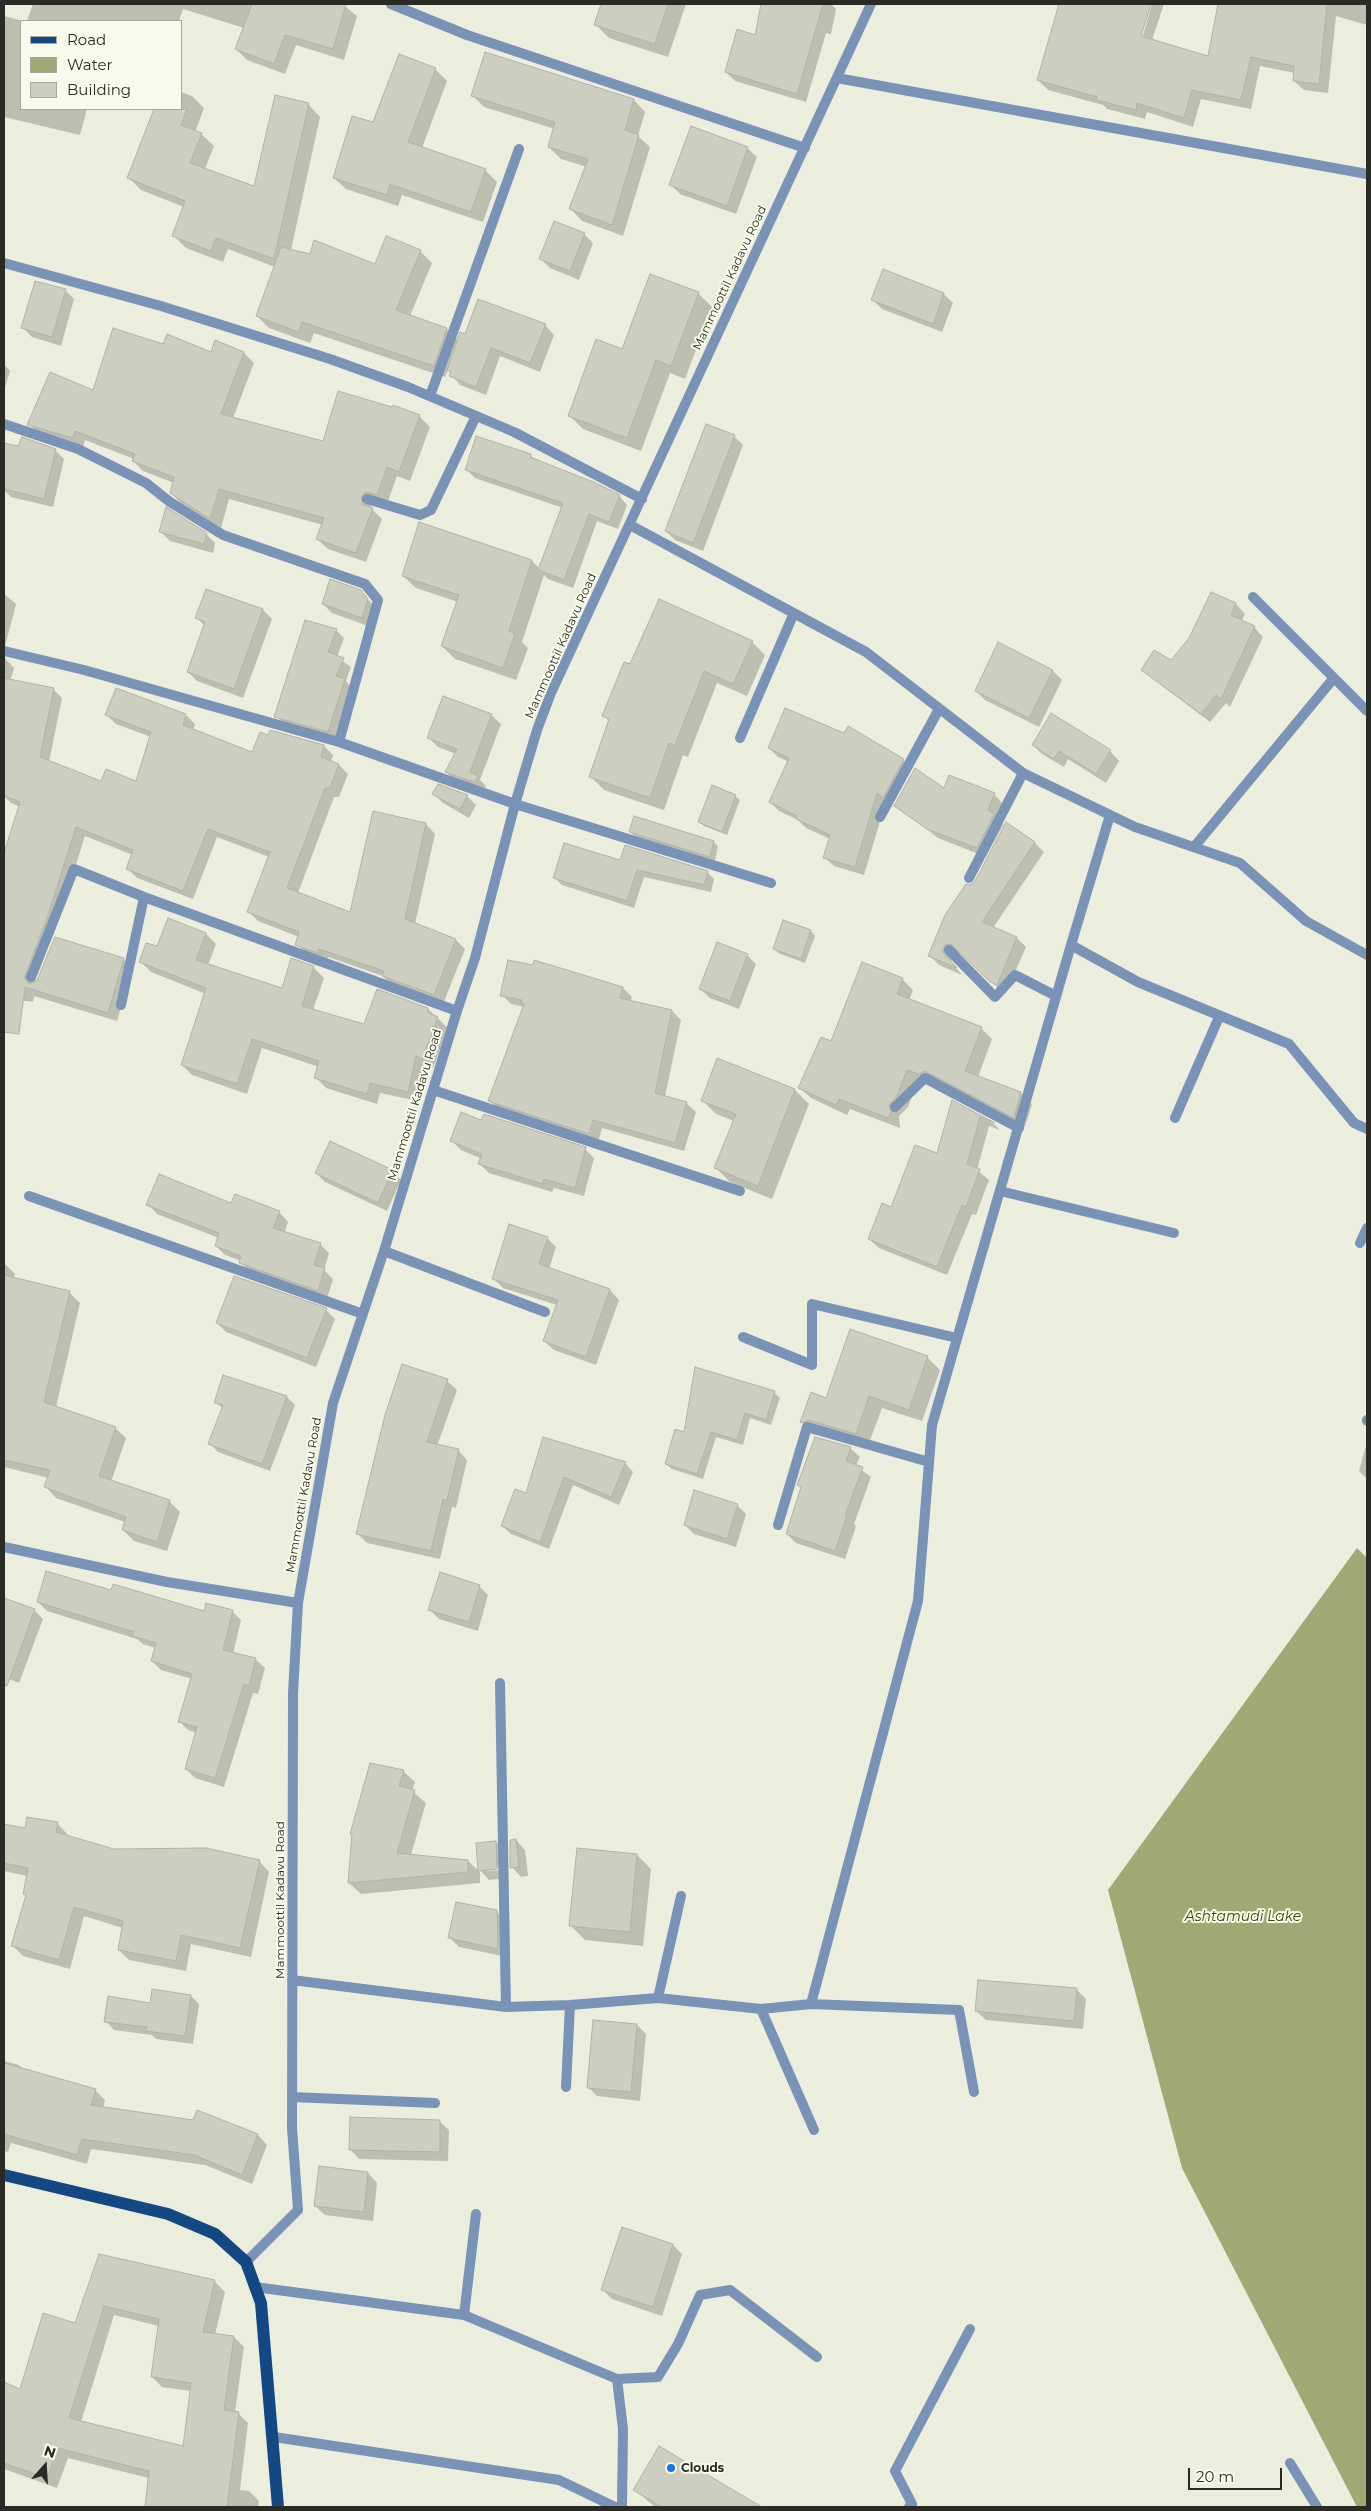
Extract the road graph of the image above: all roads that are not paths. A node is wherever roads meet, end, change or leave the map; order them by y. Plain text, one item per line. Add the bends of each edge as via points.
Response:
1 (394, 4) edge
2 (871, 4) edge
3 (837, 78) junction
4 (805, 148) junction
5 (519, 150) dead end
6 (1367, 174) edge
7 (4, 263) edge
8 (430, 396) junction
9 (476, 416) junction
10 (4, 424) edge
11 (367, 499) dead end
12 (642, 500) junction
13 (630, 525) junction
14 (1253, 597) dead end
15 (794, 613) junction
16 (4, 651) edge
17 (1333, 678) junction
18 (939, 709) junction
19 (1367, 711) edge
20 (740, 738) dead end
21 (339, 742) junction
22 (1023, 774) junction
23 (515, 804) junction
24 (1110, 815) junction
25 (880, 817) dead end
26 (1194, 847) junction
27 (969, 878) dead end
28 (771, 883) dead end
29 (144, 897) junction
30 (1071, 945) junction
31 (949, 950) dead end
32 (1367, 955) edge
33 (31, 977) dead end
34 (1056, 996) junction
35 (122, 1005) dead end
36 (457, 1011) junction
37 (1219, 1017) junction
38 (433, 1090) junction
39 (895, 1107) dead end
40 (1175, 1118) dead end
41 (1018, 1128) junction
42 (1367, 1129) edge
43 (1000, 1190) junction
44 (740, 1192) dead end
45 (29, 1196) dead end
46 (1367, 1228) edge
47 (1174, 1234) dead end
48 (1360, 1243) dead end
49 (384, 1251) junction
50 (545, 1312) dead end
51 (363, 1314) junction
52 (743, 1337) dead end
53 (957, 1338) junction
54 (929, 1462) junction
55 (778, 1525) dead end
56 (4, 1547) edge
57 (298, 1603) junction
58 (500, 1683) dead end
59 (681, 1896) dead end
60 (292, 1980) junction
61 (658, 1998) junction
62 (811, 2004) junction
63 (570, 2006) junction
64 (506, 2007) junction
65 (761, 2009) junction
66 (566, 2087) dead end
67 (974, 2092) dead end
68 (292, 2097) junction
69 (435, 2103) dead end
70 (814, 2130) dead end
71 (4, 2175) edge
72 (476, 2214) dead end
73 (246, 2262) junction
74 (255, 2286) junction
75 (464, 2315) junction
76 (970, 2329) dead end
77 (817, 2357) dead end
78 (617, 2379) junction
79 (274, 2437) junction
80 (1290, 2463) dead end
81 (604, 2505) edge
82 (278, 2507) edge
83 (615, 2507) edge
84 (622, 2507) edge
85 (909, 2507) edge
86 (1317, 2507) edge

1 - 4 street via 467,35
2 - 3 street, Mammoottil Kadavu Road
3 - 4 street, Mammoottil Kadavu Road
3 - 6 street
4 - 12 street, Mammoottil Kadavu Road
5 - 8 street
7 - 8 street via 161,306 302,350
8 - 9 street
9 - 11 street via 431,510 420,515
9 - 12 street via 514,432
10 - 21 street via 78,449 146,483 223,535 364,584 378,600
12 - 13 street, Mammoottil Kadavu Road
13 - 15 street
13 - 23 street, Mammoottil Kadavu Road via 551,694
14 - 17 street
15 - 18 street via 866,652
15 - 20 street
16 - 21 street via 84,670
17 - 19 street
17 - 26 street
18 - 22 street
18 - 25 street
21 - 23 street
22 - 24 street
22 - 27 street
23 - 28 street
23 - 36 street, Mammoottil Kadavu Road via 475,958
24 - 26 street
24 - 30 street
26 - 32 street via 1240,863 1306,921
29 - 33 street via 74,869
29 - 35 street
29 - 36 street
30 - 34 street
30 - 37 street via 1138,982
31 - 34 street via 995,997 1015,975
34 - 41 street
36 - 38 street, Mammoottil Kadavu Road
37 - 40 street
37 - 42 street via 1288,1044 1354,1123
38 - 44 street
38 - 49 street, Mammoottil Kadavu Road
39 - 41 street via 925,1078
41 - 43 street
43 - 47 street
43 - 53 street
45 - 51 street
46 - 48 street
49 - 50 street
49 - 51 street, Mammoottil Kadavu Road
51 - 57 street, Mammoottil Kadavu Road via 334,1403
52 - 53 street via 812,1365 812,1304
53 - 54 street via 932,1425
54 - 55 street via 807,1427
54 - 62 street via 918,1601
56 - 57 street via 167,1582
57 - 60 street, Mammoottil Kadavu Road via 293,1693
58 - 64 street
59 - 61 street
60 - 64 street
60 - 68 street, Mammoottil Kadavu Road
61 - 63 street
61 - 65 street
62 - 65 street
62 - 67 street via 959,2010
63 - 64 street
63 - 66 street
65 - 70 street
68 - 69 street
68 - 73 street, Mammoottil Kadavu Road via 298,2210
71 - 73 main road via 168,2214 215,2234
72 - 75 street
73 - 74 main road
74 - 75 street
74 - 79 main road via 261,2303
75 - 78 street
76 - 85 street via 895,2471 912,2504
77 - 78 street via 730,2290 700,2295 678,2344 658,2377
78 - 84 street via 622,2429
79 - 81 street via 560,2480
79 - 82 main road
80 - 86 street
81 - 83 street

